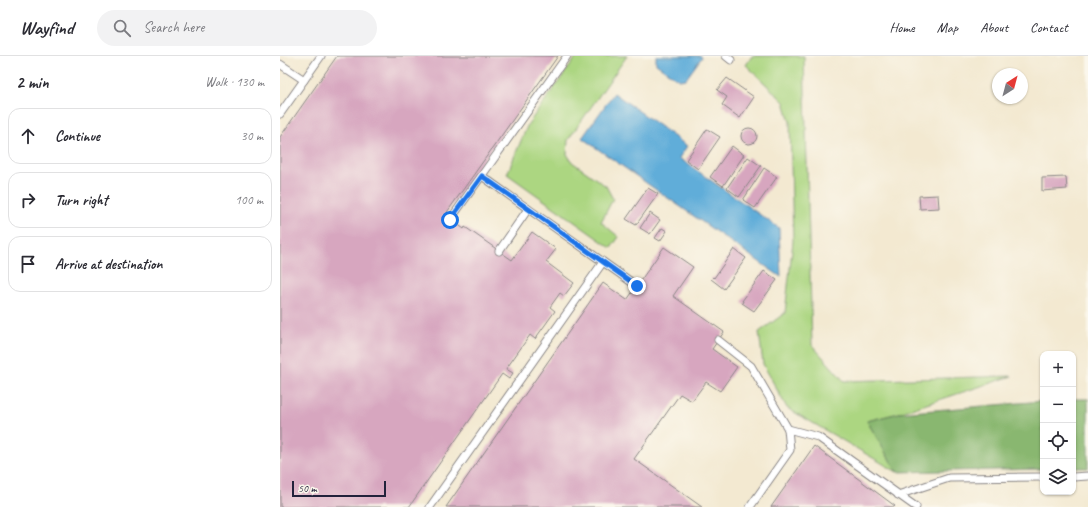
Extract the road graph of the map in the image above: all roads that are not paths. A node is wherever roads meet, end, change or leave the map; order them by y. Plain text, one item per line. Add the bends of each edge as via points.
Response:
1 (321, 56) edge
2 (567, 56) edge
3 (280, 64) edge
4 (304, 80) junction
5 (280, 114) edge
6 (482, 176) junction
7 (528, 209) junction
8 (450, 220) dead end
9 (499, 251) dead end
10 (603, 262) junction
11 (637, 286) dead end
12 (718, 340) dead end
13 (788, 429) junction
14 (1088, 476) edge
15 (1040, 477) edge
16 (1076, 477) edge
17 (898, 494) junction
18 (430, 507) edge
19 (750, 507) edge
20 (916, 507) edge

1 - 4 lane
2 - 6 lane
3 - 4 lane
4 - 5 lane
6 - 7 lane
6 - 8 lane
7 - 9 lane
7 - 10 lane
10 - 11 lane
10 - 18 lane
12 - 13 lane via 751,366
13 - 17 lane via 818,438
13 - 19 lane via 790,450
14 - 16 lane
15 - 17 lane via 949,478
17 - 20 lane

